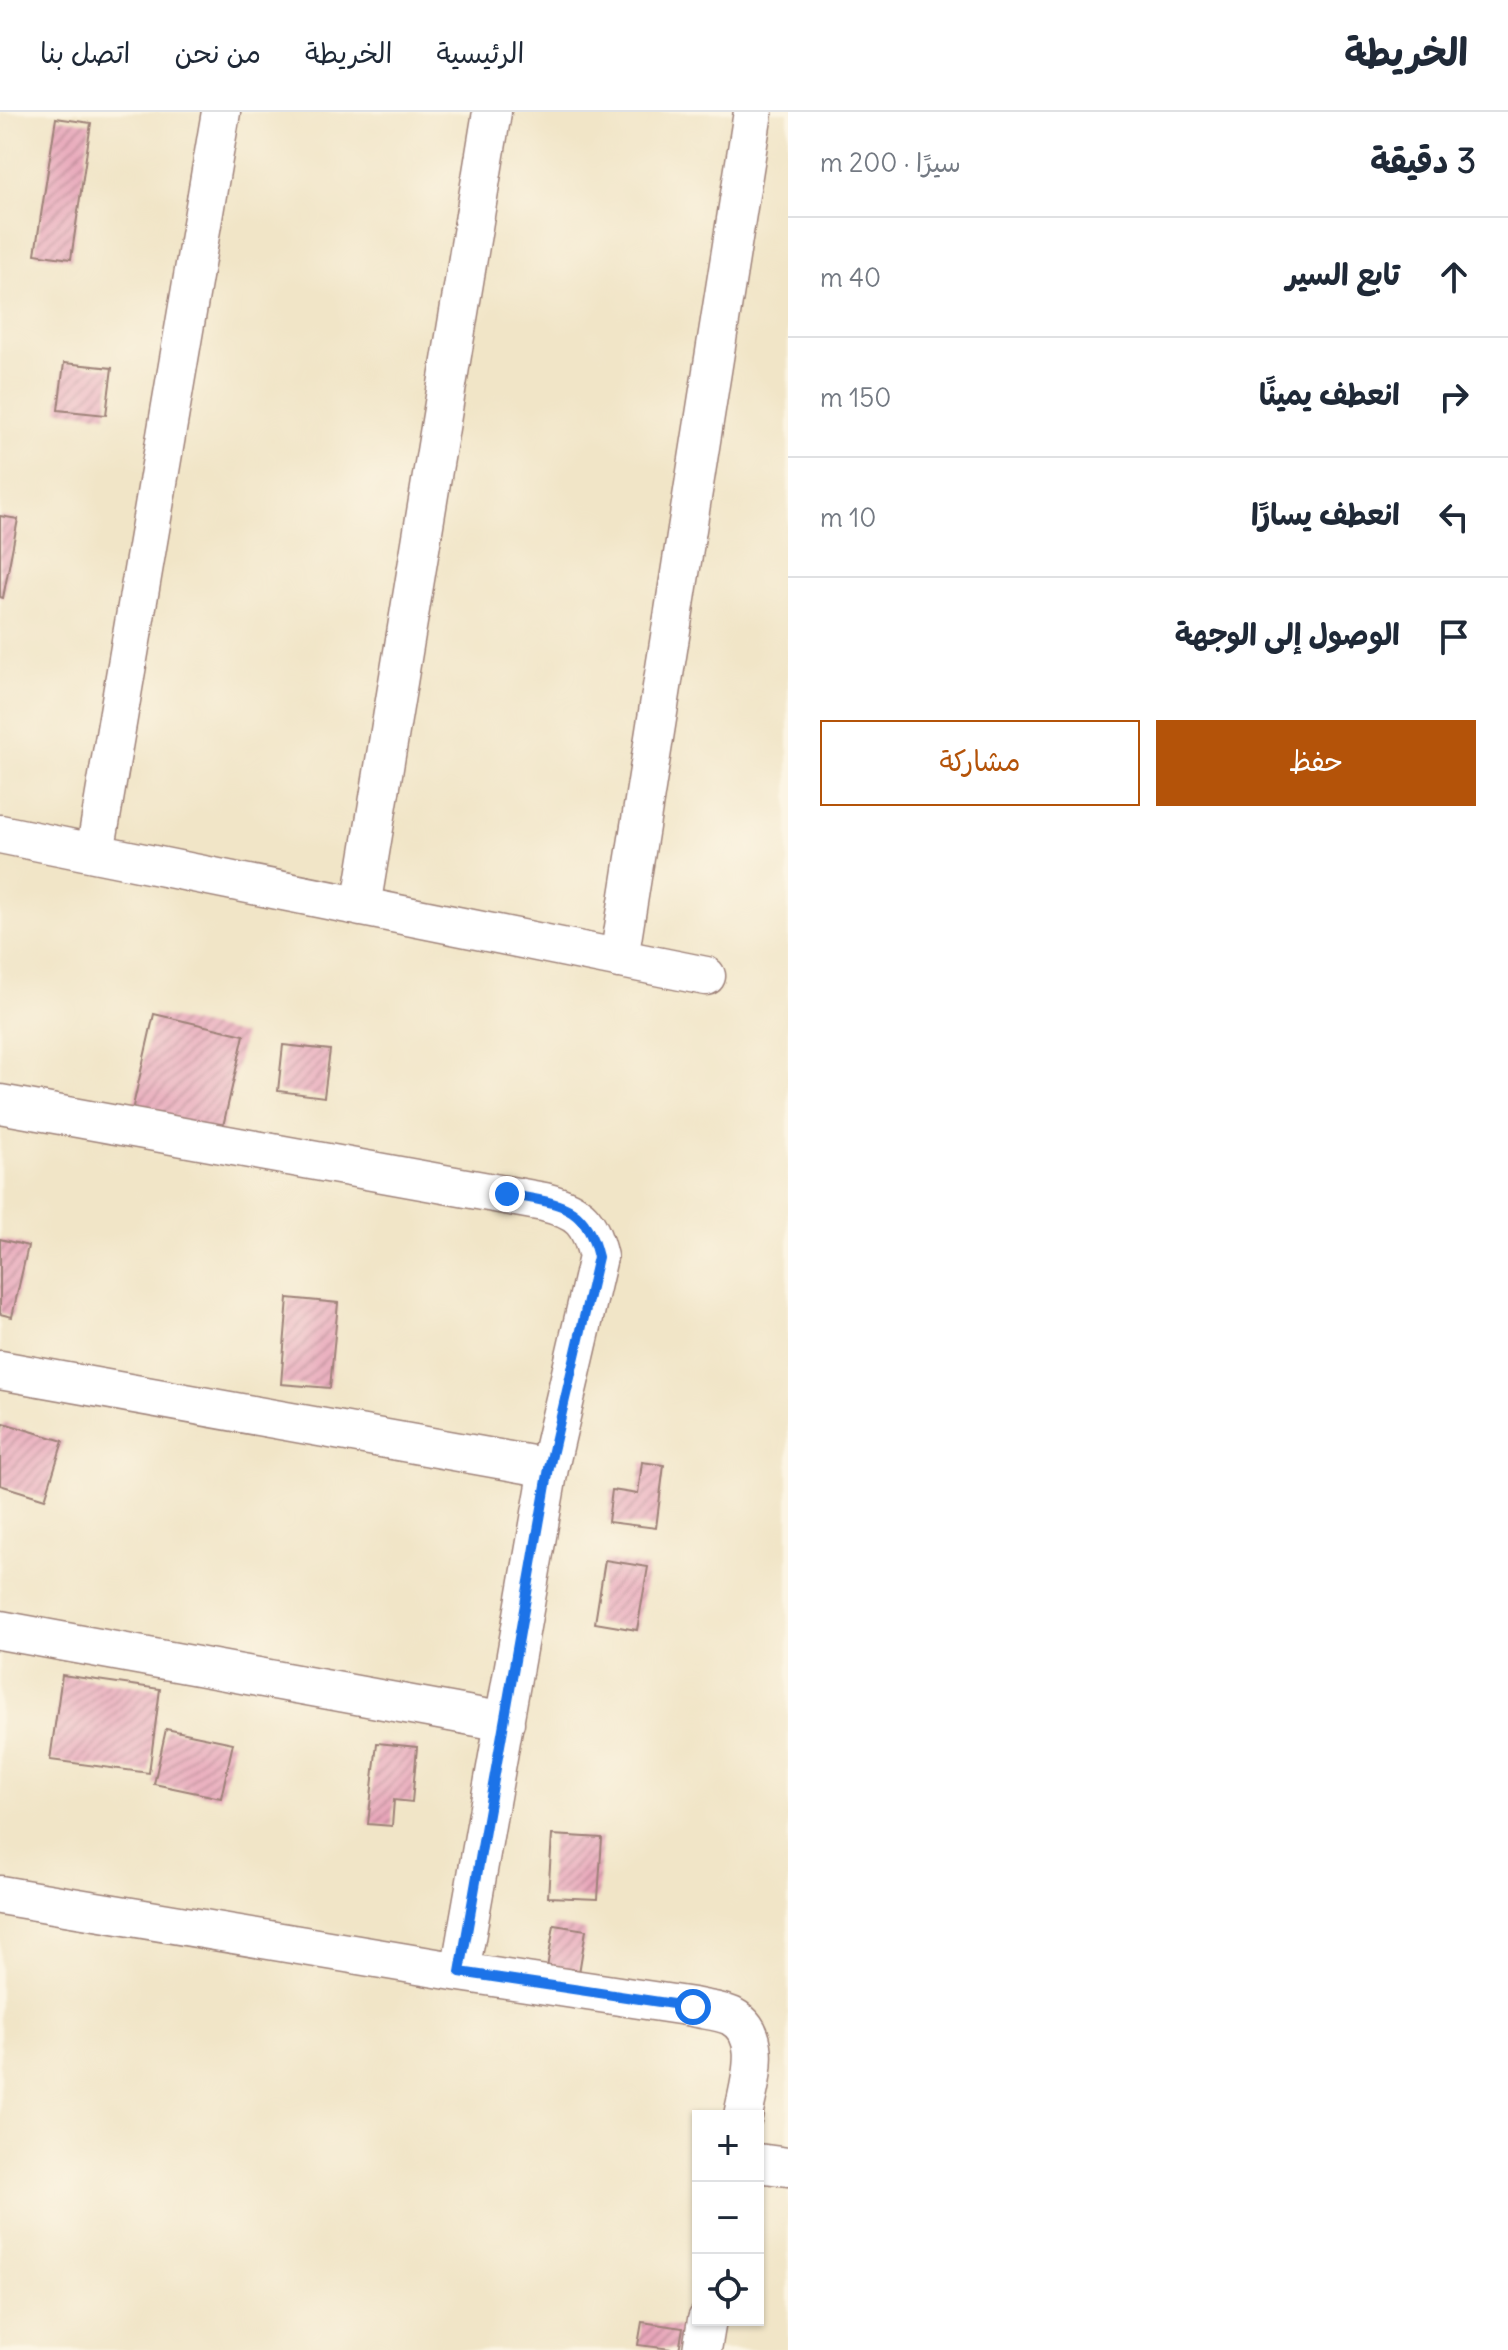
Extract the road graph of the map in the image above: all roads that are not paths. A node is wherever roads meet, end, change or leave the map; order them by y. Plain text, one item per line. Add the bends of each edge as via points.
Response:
1 (221, 112) edge
2 (492, 112) edge
3 (753, 112) edge
4 (0, 834) edge
5 (95, 853) junction
6 (361, 907) junction
7 (619, 959) junction
8 (706, 976) dead end
9 (0, 1104) edge
10 (0, 1370) edge
11 (549, 1468) junction
12 (0, 1630) edge
13 (505, 1722) junction
14 (0, 1895) edge
15 (460, 1972) junction
16 (744, 2110) edge
17 (764, 2164) edge
18 (788, 2167) edge
19 (706, 2326) edge
20 (702, 2350) edge

1 - 5 street
2 - 6 street
3 - 7 street
4 - 5 street
5 - 6 street
6 - 7 street
7 - 8 street
9 - 11 street via 568,1208 593,1235 598,1257
10 - 11 street
11 - 13 street
12 - 13 street
13 - 15 street
14 - 15 street
15 - 16 street via 730,2016 748,2030 754,2050
17 - 18 street
19 - 20 street

